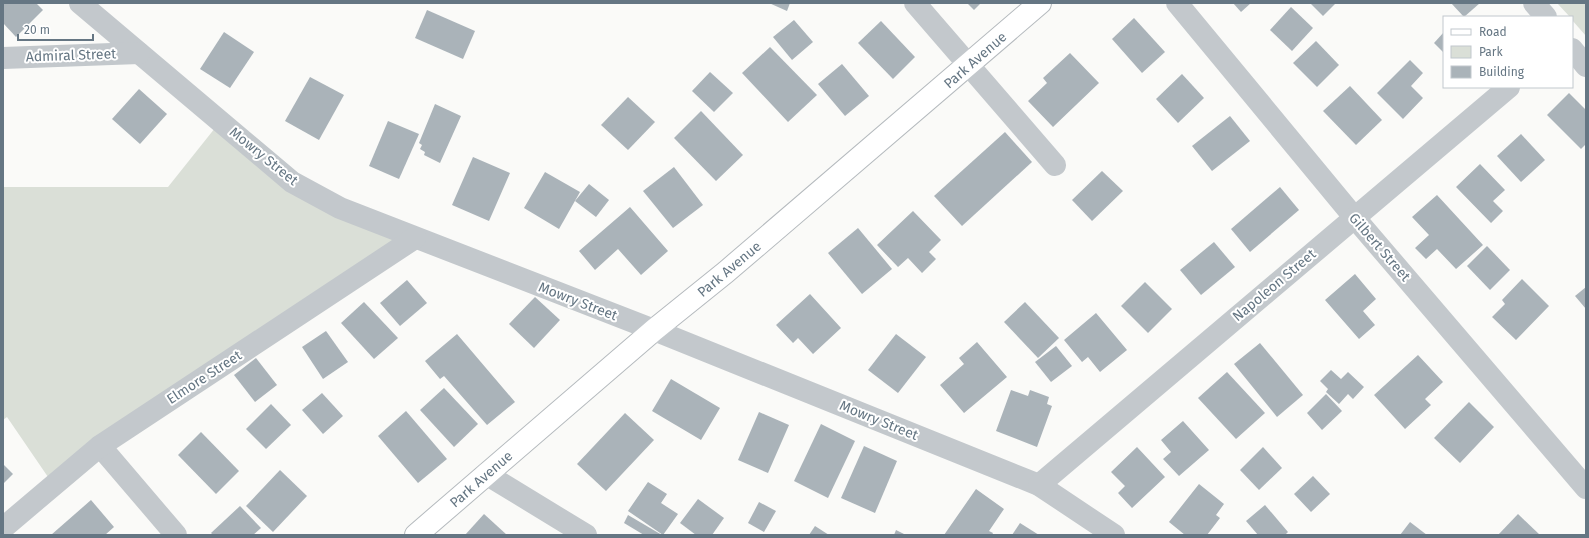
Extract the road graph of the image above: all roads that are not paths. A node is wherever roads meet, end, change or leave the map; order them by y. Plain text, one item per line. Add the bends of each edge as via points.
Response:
1 (80, 3) edge
2 (915, 3) edge
3 (1040, 3) edge
4 (1177, 3) edge
5 (1534, 3) edge
6 (1545, 16) edge
7 (1573, 50) edge
8 (139, 53) junction
9 (3, 58) edge
10 (970, 65) junction
11 (1586, 66) edge
12 (1508, 88) edge
13 (1055, 165) dead end
14 (1354, 217) junction
15 (415, 238) junction
16 (654, 330) junction
17 (100, 446) junction
18 (486, 474) junction
19 (1039, 484) junction
20 (1586, 488) edge
21 (3, 528) edge
22 (176, 535) edge
23 (416, 535) edge
24 (586, 535) edge
25 (1114, 535) edge

1 - 8 street, Mowry Street
2 - 10 street
3 - 10 main road, Park Avenue
4 - 14 street, Gilbert Street
5 - 6 street
7 - 11 street
8 - 9 street, Admiral Street
8 - 15 street, Mowry Street via 292,182 340,208
10 - 13 street
10 - 16 main road, Park Avenue
12 - 14 street, Napoleon Street
14 - 19 street, Napoleon Street
14 - 20 street, Gilbert Street
15 - 16 street, Mowry Street
15 - 17 street, Elmore Street
16 - 18 main road, Park Avenue
16 - 19 street, Mowry Street
17 - 21 street, Elmore Street
17 - 22 street
18 - 23 main road, Park Avenue
18 - 24 street
19 - 25 street, Mowry Street

